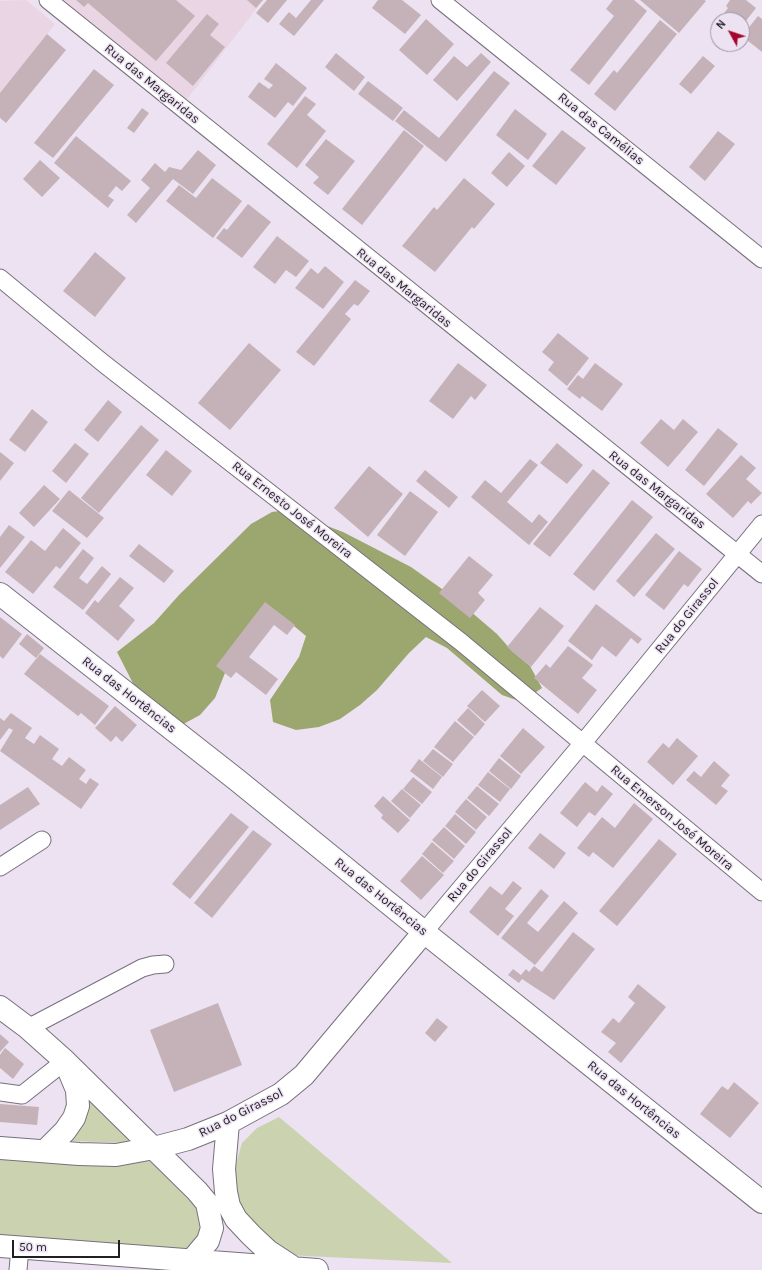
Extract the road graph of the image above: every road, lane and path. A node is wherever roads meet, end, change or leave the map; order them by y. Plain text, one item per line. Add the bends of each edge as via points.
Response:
1 (48, 0) edge
2 (440, 0) edge
3 (762, 259) edge
4 (0, 278) edge
5 (762, 524) edge
6 (738, 554) junction
7 (762, 574) edge
8 (0, 594) edge
9 (582, 744) junction
10 (42, 840) dead end
11 (0, 867) edge
12 (762, 892) edge
13 (424, 932) junction
14 (165, 964) dead end
15 (0, 1007) edge
16 (28, 1028) junction
17 (65, 1061) junction
18 (2, 1091) edge
19 (228, 1122) junction
20 (0, 1148) edge
21 (154, 1148) junction
22 (46, 1150) junction
23 (762, 1202) edge
24 (10, 1247) edge
25 (192, 1260) junction
26 (155, 1264) edge
27 (294, 1268) junction
28 (18, 1270) edge
29 (317, 1270) edge

1 - 6 street, Rua das Margaridas
2 - 3 street, Rua das Camélias
4 - 9 street, Rua Ernesto José Moreira via 103,364 461,642
5 - 6 street, Rua do Girassol
6 - 7 street, Rua das Margaridas
6 - 9 street, Rua do Girassol
8 - 13 main road, Rua das Hortências via 237,780
9 - 12 street, Rua Emerson José Moreira
9 - 13 street, Rua do Girassol
10 - 11 street
13 - 19 main road, Rua do Girassol via 304,1075 281,1094
13 - 23 main road, Rua das Hortências
14 - 16 street via 142,968
15 - 16 main road
16 - 17 main road
17 - 18 street via 22,1095
17 - 21 main road
17 - 22 main road via 76,1090 78,1106 74,1118
19 - 21 main road, Rua do Girassol via 188,1139
19 - 27 main road via 224,1168 229,1206 236,1219 251,1235 268,1251
20 - 22 main road, Rua do Girassol
21 - 22 main road, Rua do Girassol via 116,1155
21 - 25 main road via 207,1203 212,1228 208,1241
24 - 26 main road
24 - 28 street
25 - 26 main road
25 - 27 main road
27 - 29 main road

